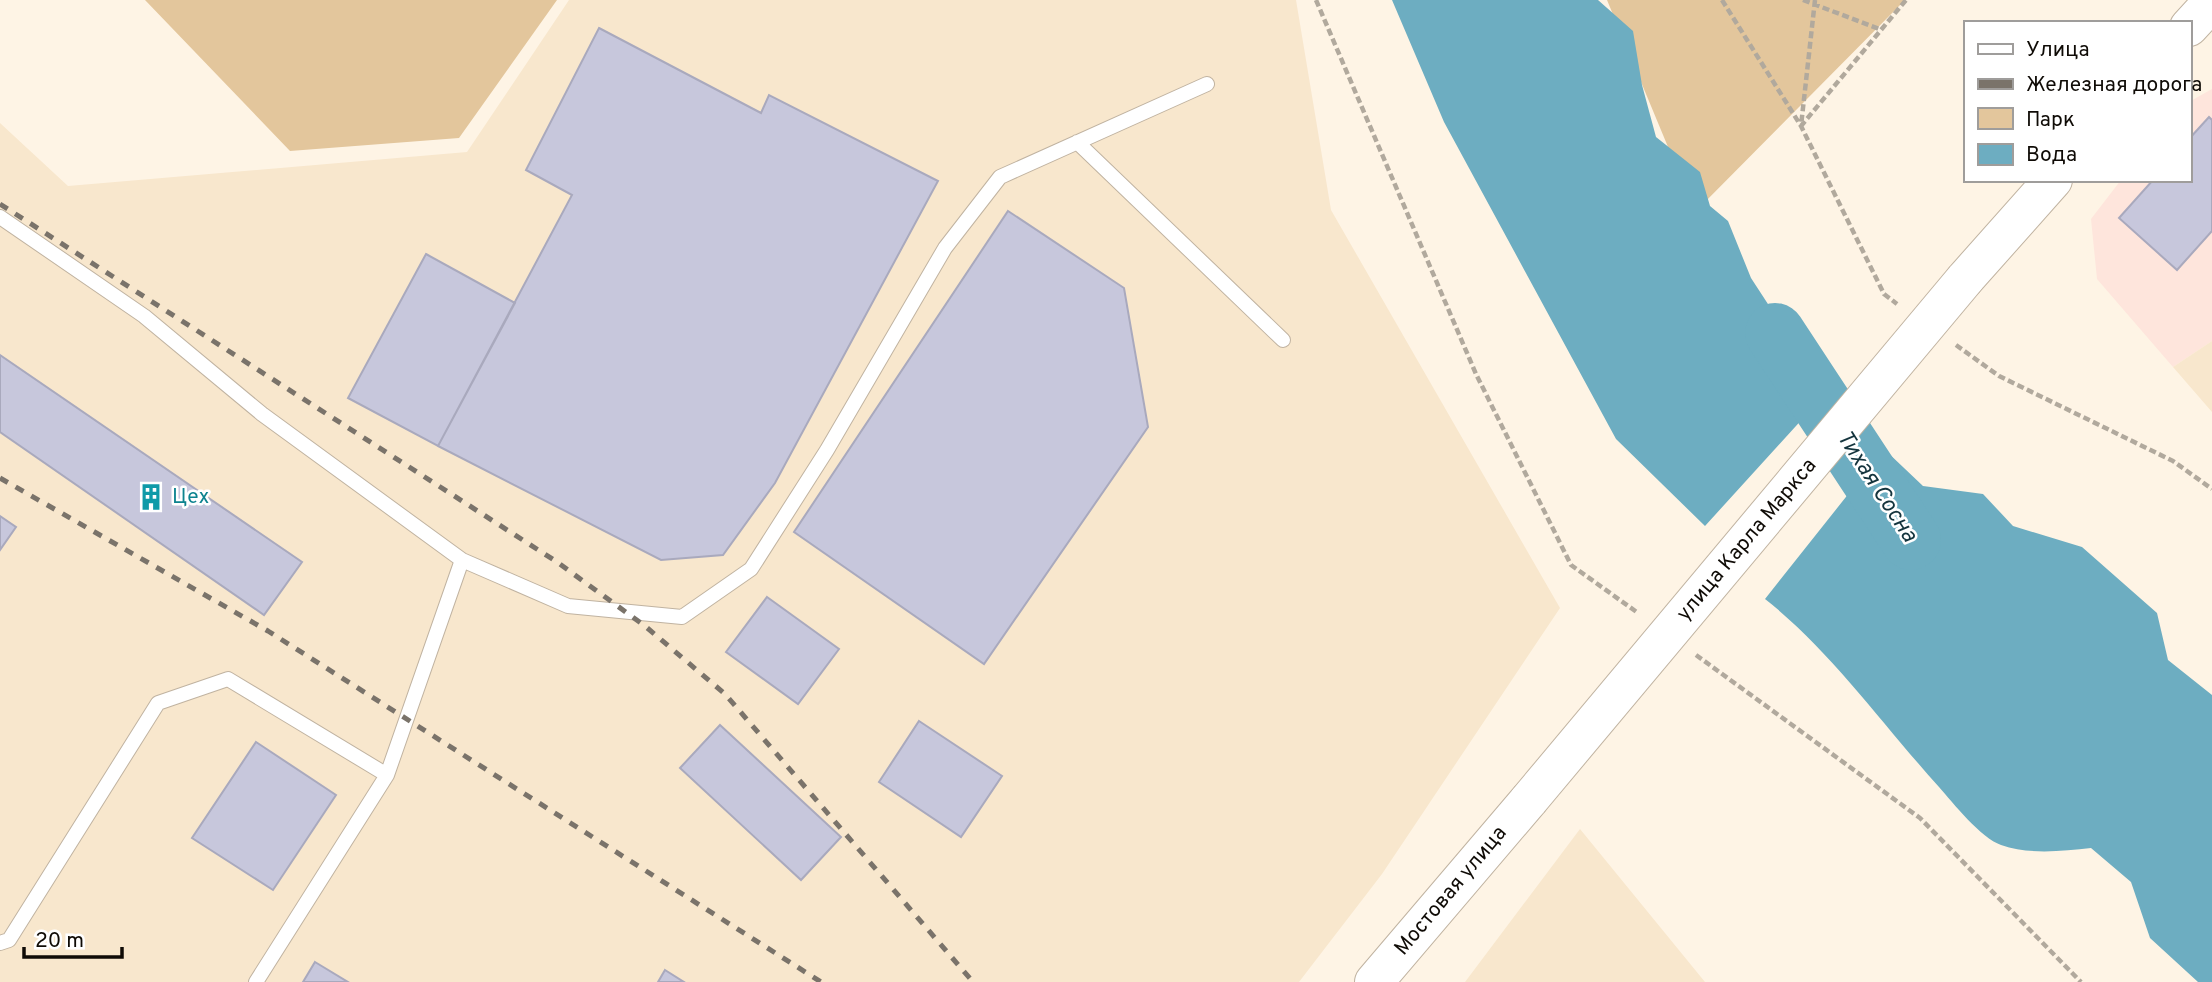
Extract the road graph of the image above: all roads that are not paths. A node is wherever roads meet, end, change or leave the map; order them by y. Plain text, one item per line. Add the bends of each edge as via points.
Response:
1 (2212, 2) edge
2 (2191, 25) edge
3 (1207, 84) dead end
4 (1077, 142) junction
5 (2051, 182) edge
6 (0, 217) edge
7 (1283, 341) dead end
8 (462, 560) junction
9 (387, 775) junction
10 (1529, 800) joint
11 (0, 943) edge
12 (256, 982) edge
13 (1374, 982) edge

1 - 2 main road
3 - 4 lane
4 - 7 lane
4 - 8 lane via 1000,177 944,248 827,450 751,569 682,617 568,606
5 - 10 main road, улица Карла Маркса, bridge
6 - 8 lane via 144,316 262,414
8 - 9 lane
9 - 11 lane via 228,679 158,703 9,940
9 - 12 lane
10 - 13 main road, Мостовая улица

